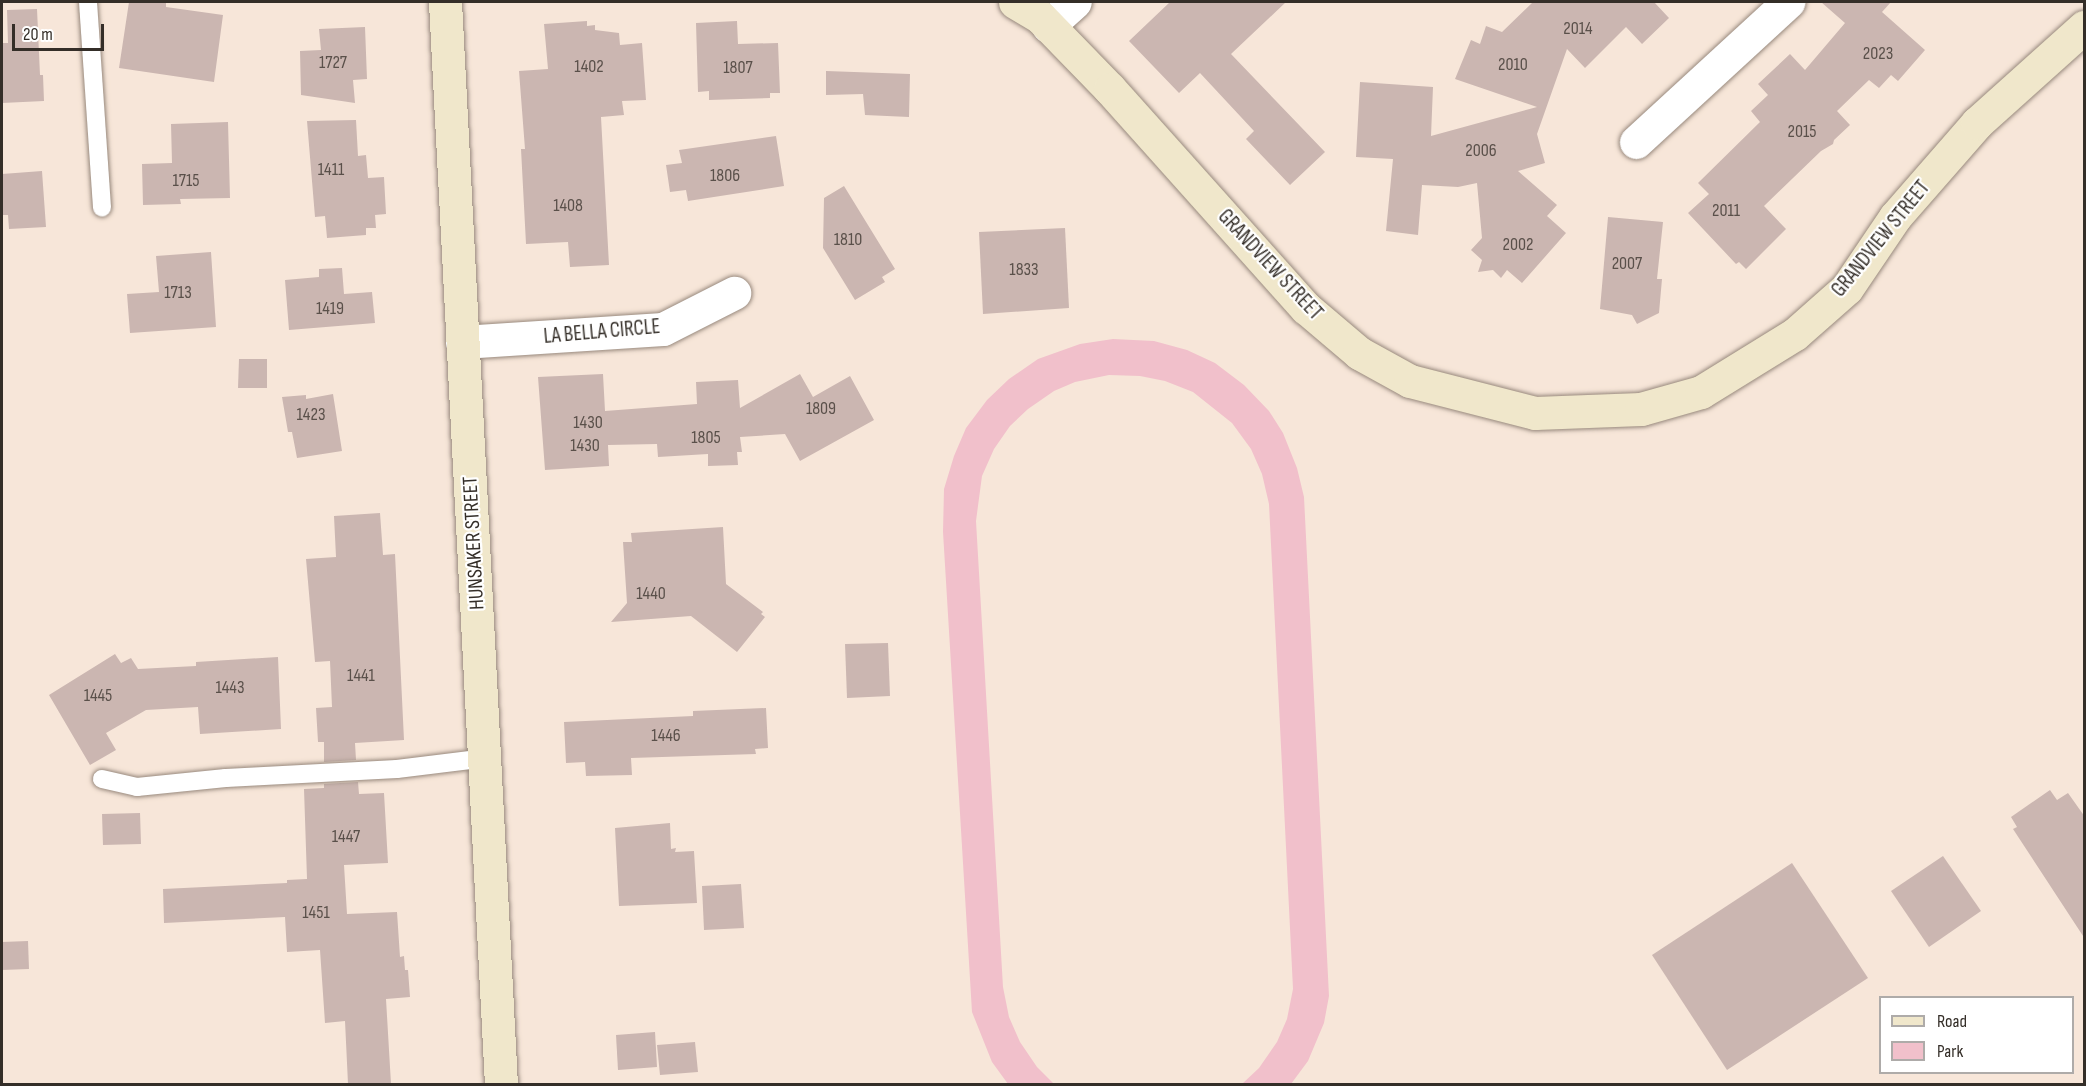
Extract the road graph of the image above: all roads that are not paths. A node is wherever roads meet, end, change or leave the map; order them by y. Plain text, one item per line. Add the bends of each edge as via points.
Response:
1 (88, 2) edge
2 (445, 2) edge
3 (1015, 2) edge
4 (1075, 2) edge
5 (1788, 2) edge
6 (1048, 26) junction
7 (2085, 27) edge
8 (1636, 142) dead end
9 (102, 208) dead end
10 (734, 293) dead end
11 (462, 342) junction
12 (486, 758) junction
13 (102, 779) dead end
14 (501, 1084) edge

1 - 9 lane
2 - 11 main road, HUNSAKER STREET
3 - 6 main road, GRANDVIEW STREET
4 - 6 street
5 - 8 street
6 - 7 main road, GRANDVIEW STREET via 1110,89 1306,308 1359,353 1410,381 1535,413 1641,409 1701,392 1795,334 1847,288 1895,217 1977,123
10 - 11 street, LA BELLA CIRCLE via 663,329
11 - 12 main road, HUNSAKER STREET
12 - 13 lane via 397,769 137,787
12 - 14 main road, HUNSAKER STREET

